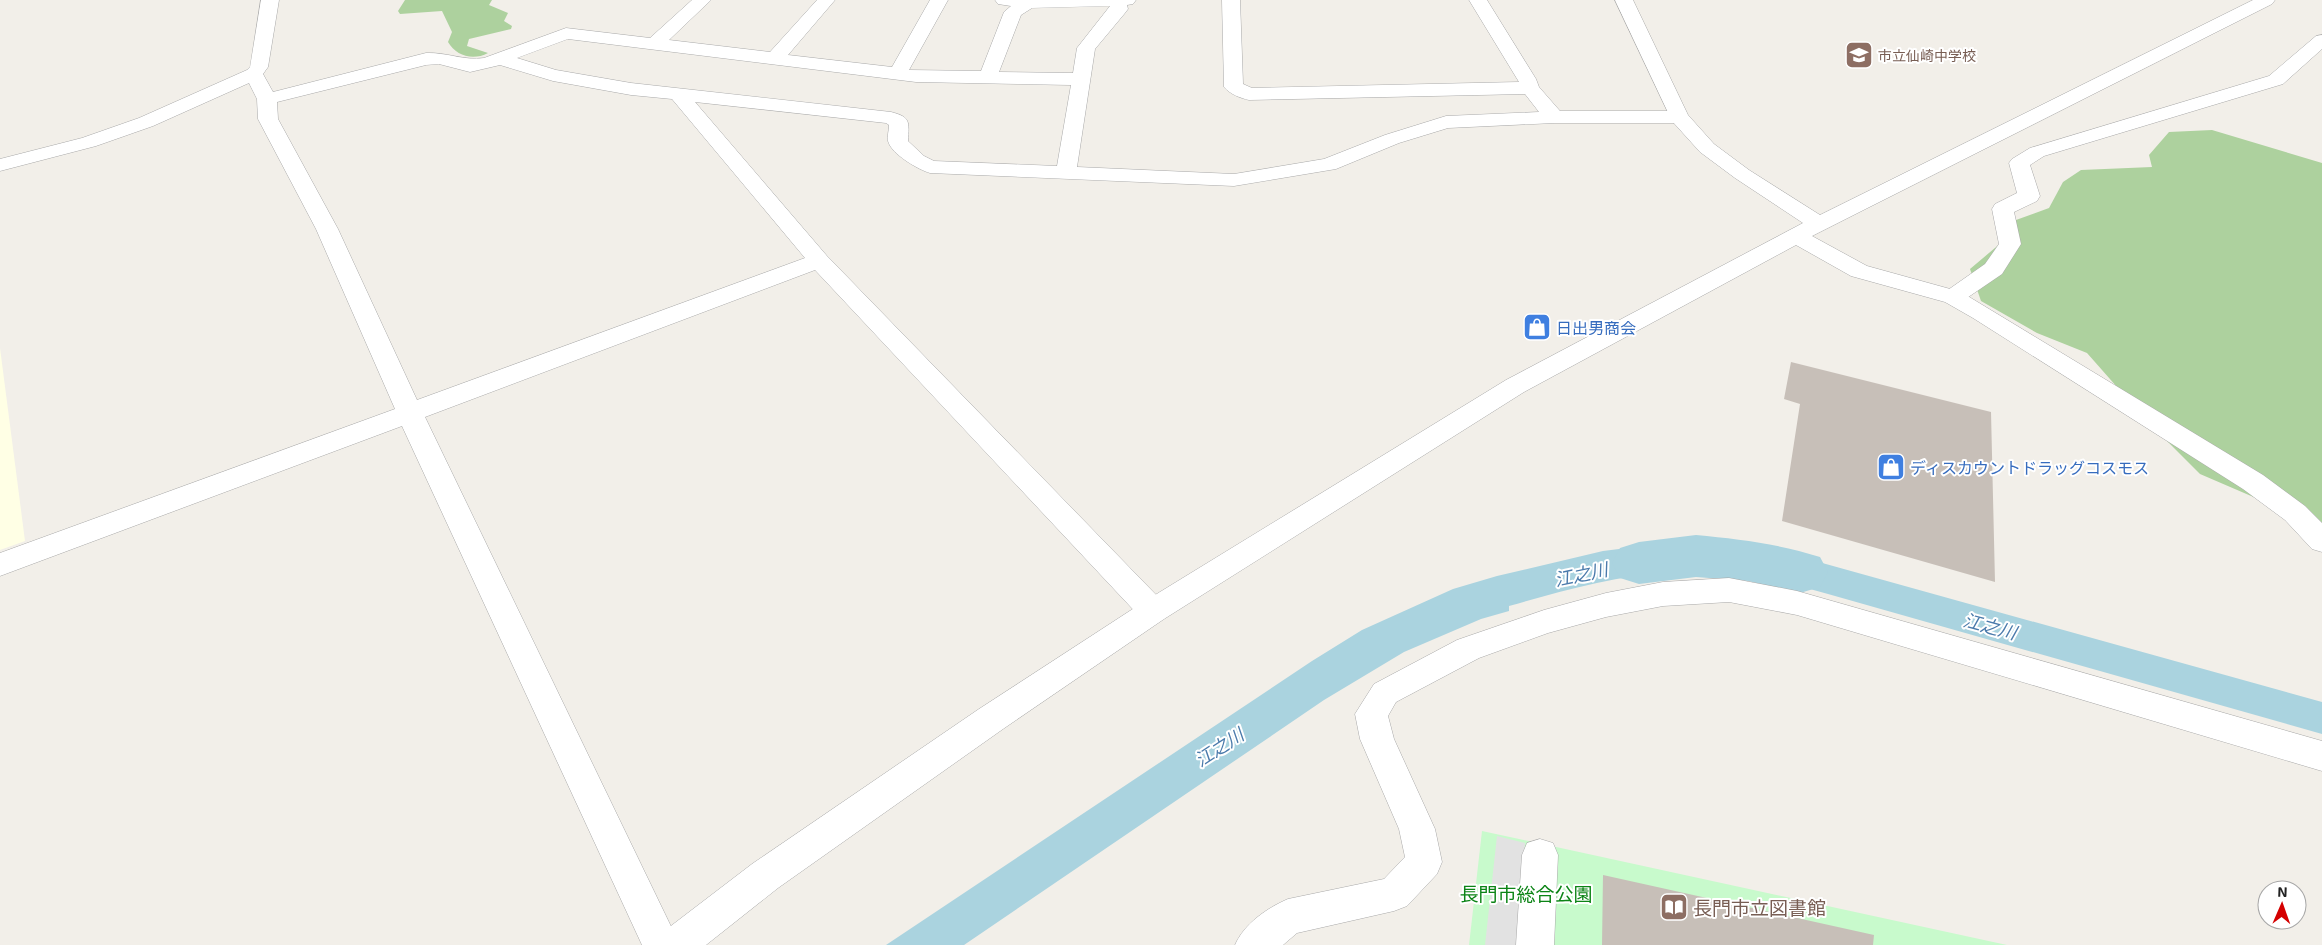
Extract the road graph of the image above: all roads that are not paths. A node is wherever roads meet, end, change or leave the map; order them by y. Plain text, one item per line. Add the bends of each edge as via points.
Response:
1 (270, 0) edge
2 (702, 0) edge
3 (826, 0) edge
4 (939, 0) edge
5 (1004, 0) edge
6 (1122, 0) edge
7 (1231, 0) edge
8 (1478, 0) edge
9 (1624, 0) edge
10 (2266, 0) edge
11 (1027, 4) junction
12 (2322, 40) edge
13 (653, 45) junction
14 (500, 59) junction
15 (774, 59) junction
16 (898, 72) junction
17 (254, 74) junction
18 (988, 77) junction
19 (1080, 79) junction
20 (1530, 88) junction
21 (679, 95) junction
22 (267, 99) junction
23 (1678, 117) junction
24 (1554, 118) junction
25 (0, 165) edge
26 (1066, 172) junction
27 (1819, 224) junction
28 (1795, 236) junction
29 (819, 261) junction
30 (1953, 297) junction
31 (410, 414) junction
32 (2322, 541) edge
33 (0, 566) edge
34 (1153, 611) junction
35 (2322, 756) edge
36 (1540, 855) dead end
37 (661, 945) edge
38 (676, 945) edge
39 (1254, 945) edge
40 (1535, 945) edge

1 - 17 street via 259,67
2 - 13 street
3 - 15 street
4 - 16 street
5 - 11 street
6 - 11 street via 1074,5
6 - 19 street via 1119,9 1086,48
7 - 20 street via 1234,87 1249,94
8 - 20 street via 1528,78
9 - 23 street
10 - 27 street
11 - 18 street via 1013,12
12 - 30 street via 2276,80 2037,152 2020,163 2029,196 2003,209 2010,244 1994,269
13 - 14 street via 566,33
13 - 15 street
14 - 21 street via 553,75
14 - 22 street via 470,66 439,58 426,59
15 - 16 street
16 - 18 street via 916,76
17 - 22 street
17 - 25 street via 146,122 89,142
18 - 19 street
19 - 26 street
20 - 24 street
21 - 26 street via 891,118 899,122 898,142 930,167
21 - 29 street
22 - 31 street via 268,119 327,229
23 - 24 street
23 - 27 street via 1707,148
24 - 26 street via 1446,122 1392,139 1329,165 1234,180
27 - 28 street
28 - 30 street via 1859,270
28 - 34 street via 1515,386
29 - 31 street
29 - 34 street
30 - 32 street via 2253,482 2295,513
31 - 33 street
31 - 37 street
34 - 38 street via 765,876
35 - 39 street via 1797,603 1729,590 1663,594 1606,604 1468,649 1385,693 1370,714 1377,739 1417,829 1424,862 1394,894 1288,917
36 - 40 street

